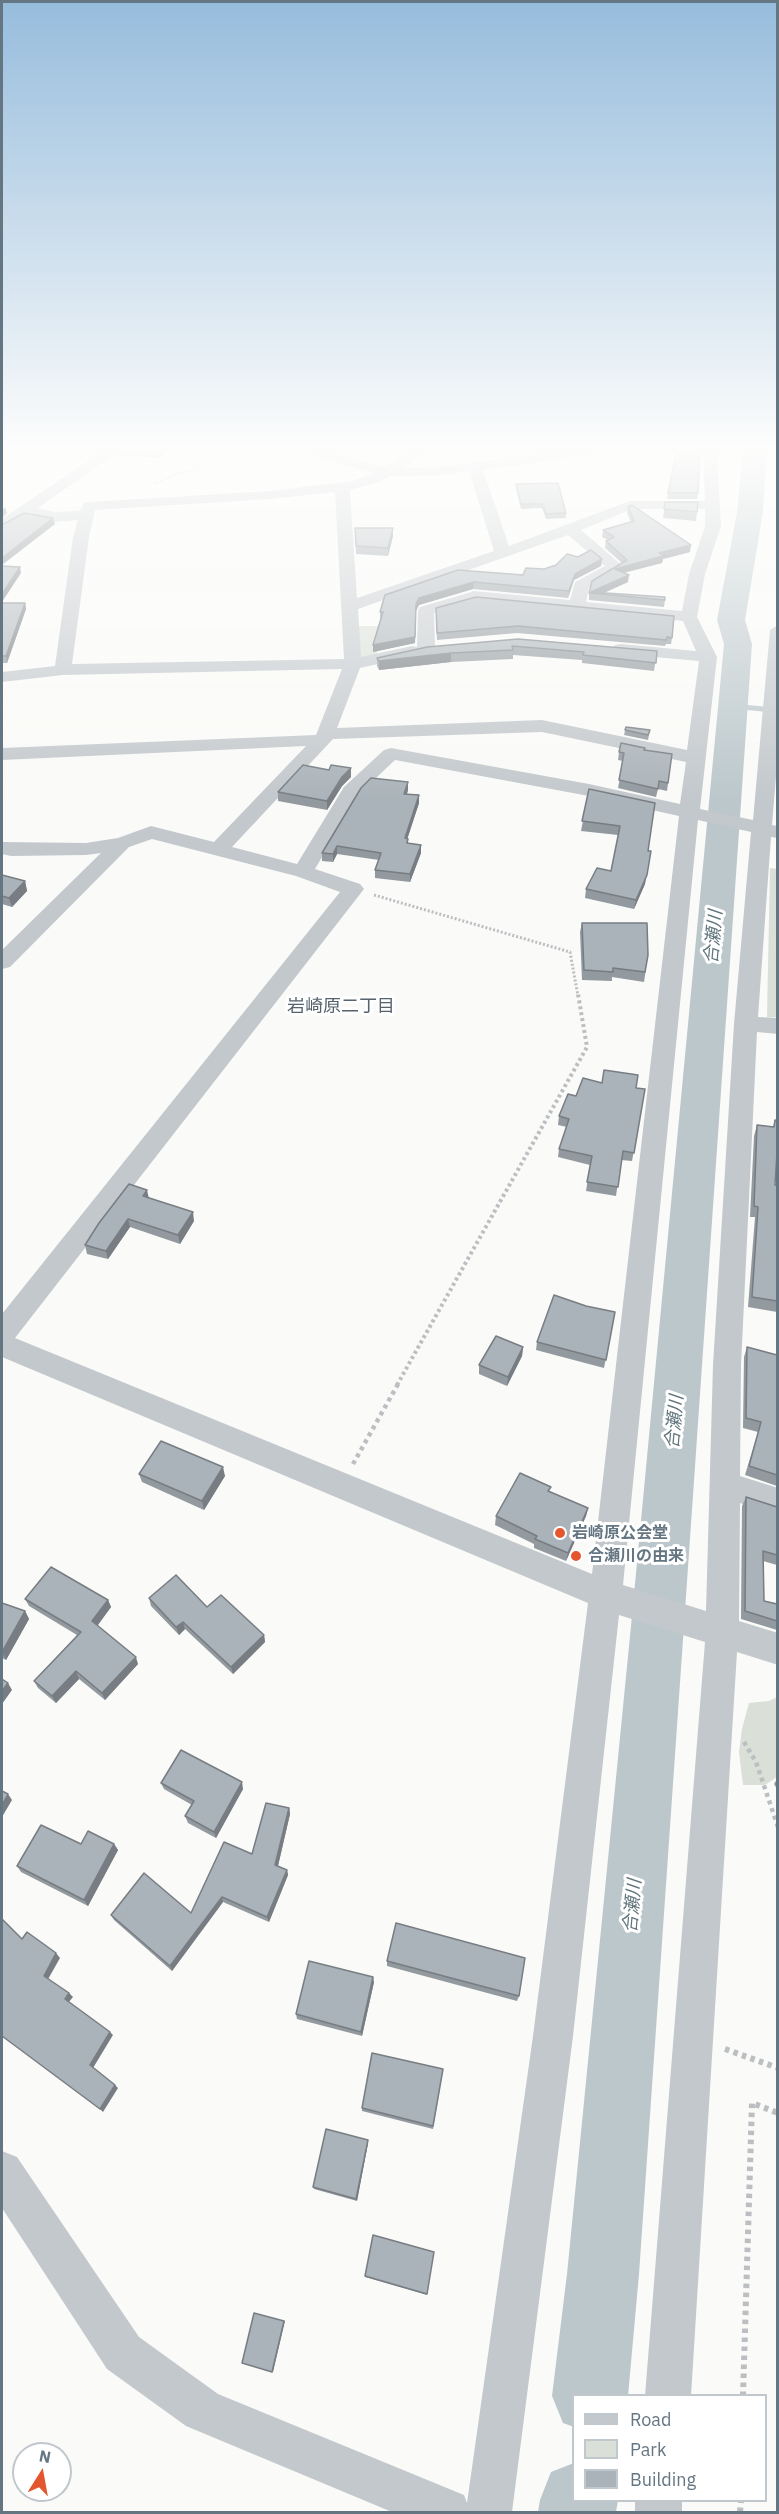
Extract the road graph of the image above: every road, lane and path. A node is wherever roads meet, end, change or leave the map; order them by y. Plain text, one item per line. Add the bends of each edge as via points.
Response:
1 (77, 567) edge
2 (346, 567) edge
3 (462, 567) edge
4 (615, 567) edge
5 (699, 567) edge
6 (350, 606) junction
7 (577, 606) junction
8 (689, 617) junction
9 (777, 630) edge
10 (605, 647) edge
11 (708, 657) junction
12 (353, 664) junction
13 (63, 670) junction
14 (2, 677) edge
15 (323, 739) junction
16 (2, 754) edge
17 (390, 754) junction
18 (696, 758) junction
19 (694, 815) junction
20 (769, 830) edge
21 (122, 843) junction
22 (218, 850) junction
23 (5, 853) edge
24 (303, 872) junction
25 (353, 889) junction
26 (2, 962) edge
27 (746, 1024) junction
28 (777, 1026) edge
29 (2, 1334) edge
30 (2, 1345) edge
31 (342, 1485) junction
32 (725, 1485) junction
33 (777, 1502) edge
34 (605, 1595) junction
35 (711, 1627) junction
36 (777, 1649) edge
37 (714, 1716) junction
38 (777, 1827) edge
39 (724, 2049) dead end
40 (777, 2068) edge
41 (777, 2113) edge
42 (2, 2172) edge
43 (668, 2394) edge
44 (744, 2394) edge
45 (447, 2512) edge
46 (489, 2512) edge

1 - 13 street
2 - 6 street
3 - 6 street
4 - 7 street via 581,585
5 - 8 street
6 - 12 street
7 - 8 street
7 - 12 street via 474,596 426,611 432,647
8 - 11 street
9 - 20 street
10 - 11 street
11 - 18 street
12 - 13 street
12 - 15 street
13 - 14 street
15 - 16 street
15 - 17 street
15 - 18 street via 542,726
15 - 22 street
17 - 19 street via 589,790
17 - 24 street via 351,791
18 - 19 street
19 - 20 street
19 - 34 street
20 - 27 street
21 - 22 street via 151,832
21 - 23 street
21 - 26 street
22 - 24 street
24 - 25 street
25 - 29 street
25 - 31 path via 570,952 587,1047
27 - 28 street
27 - 32 street via 727,1365
30 - 31 street
31 - 34 street
32 - 33 street
32 - 35 street
34 - 35 street
34 - 46 street via 553,2036
35 - 36 street
35 - 37 street
37 - 38 path via 732,1722 756,1762
37 - 43 street
39 - 40 path
41 - 44 path via 752,2103
42 - 45 street via 123,2353 202,2410

